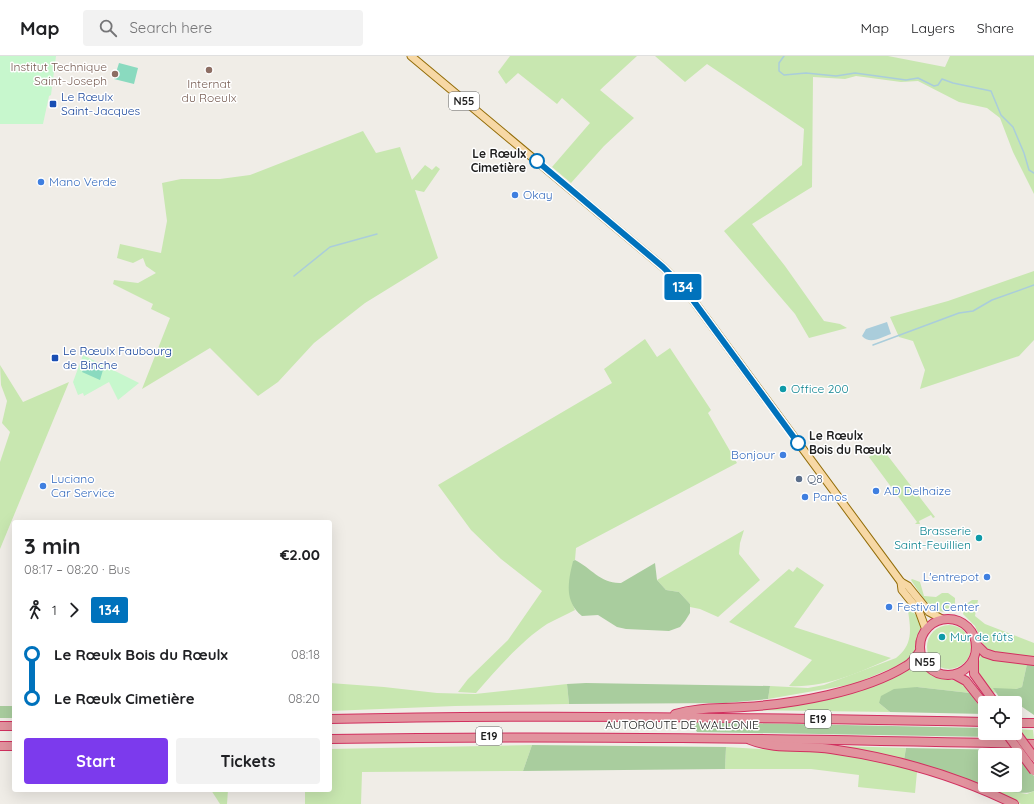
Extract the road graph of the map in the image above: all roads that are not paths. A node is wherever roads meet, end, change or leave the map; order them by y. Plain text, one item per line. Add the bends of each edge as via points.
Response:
1 (411, 56) edge
2 (901, 582) junction
3 (942, 619) junction
4 (926, 630) junction
5 (977, 645) junction
6 (920, 651) junction
7 (974, 660) junction
8 (1034, 661) edge
9 (955, 674) junction
10 (978, 696) edge
11 (990, 696) edge
12 (669, 716) junction
13 (332, 719) edge
14 (978, 722) edge
15 (1022, 723) edge
16 (1034, 723) edge
17 (0, 726) edge
18 (12, 726) edge
19 (746, 738) junction
20 (332, 739) edge
21 (1011, 740) edge
22 (1022, 740) edge
23 (1034, 744) edge
24 (0, 746) edge
25 (12, 746) edge
26 (1034, 757) edge
27 (1034, 771) edge
28 (1014, 804) edge

1 - 2 main road, N55 via 663,267 684,288
2 - 3 main road, N55 via 908,586 929,612
2 - 4 main road, N55 via 902,590 918,611
3 - 4 highway
3 - 5 highway, N55 via 962,622 972,632
4 - 6 highway, N55 via 921,640
5 - 7 highway
5 - 8 highway via 985,653 994,656
6 - 9 highway, N55 via 925,663 936,672
6 - 12 highway via 906,666 853,689 773,704 690,709
7 - 9 highway, N55 via 965,670
7 - 11 highway via 974,674
9 - 10 highway, N55 via 966,681
12 - 13 highway, AUTOROUTE DE WALLONIE / E19
12 - 14 highway, AUTOROUTE DE WALLONIE / E19
15 - 16 highway
17 - 18 highway
19 - 20 highway, AUTOROUTE DE WALLONIE / E19 via 496,736
19 - 23 highway, AUTOROUTE DE WALLONIE / E19
19 - 28 highway via 761,745 831,749 907,765 963,782
21 - 27 highway, bridge
22 - 26 highway, bridge
24 - 25 highway

